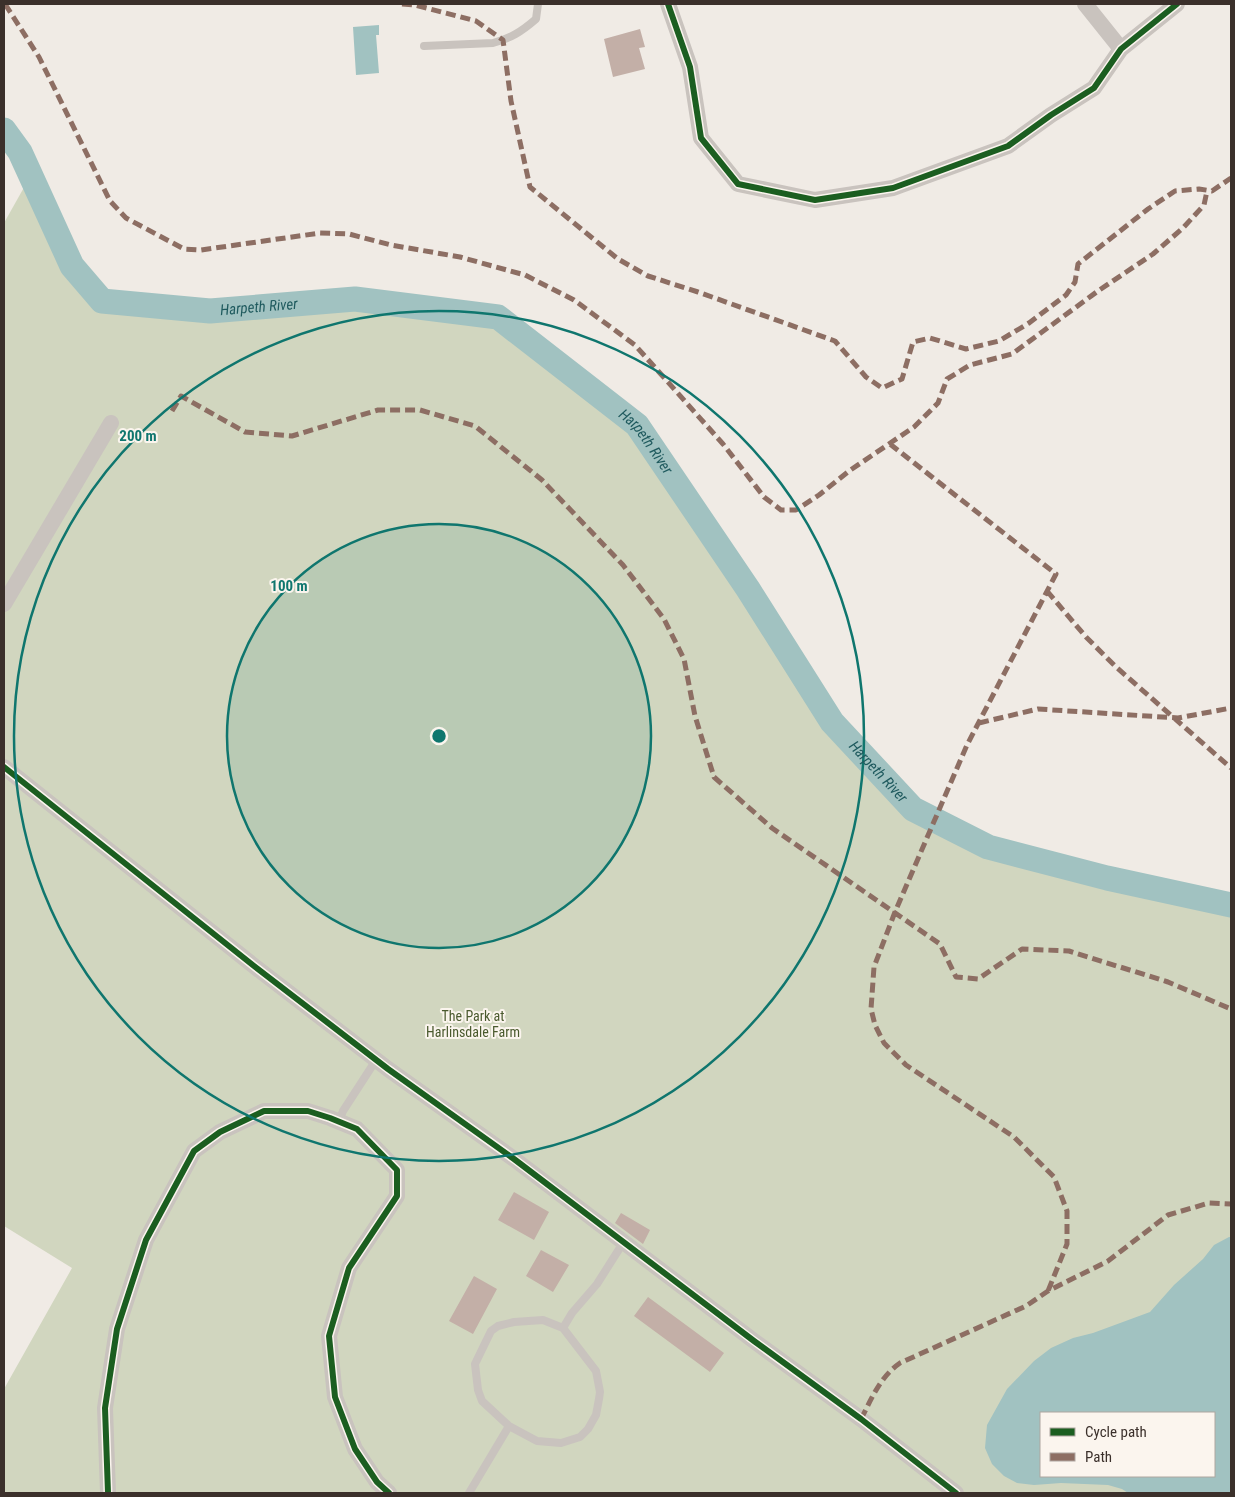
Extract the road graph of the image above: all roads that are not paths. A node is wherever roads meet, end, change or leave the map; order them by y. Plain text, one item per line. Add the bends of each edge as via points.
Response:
1 (538, 4) edge
2 (668, 4) edge
3 (1085, 4) edge
4 (1177, 4) edge
5 (424, 46) dead end
6 (1121, 49) junction
7 (111, 423) dead end
8 (4, 604) edge
9 (4, 767) edge
10 (376, 1060) junction
11 (338, 1121) junction
12 (623, 1243) junction
13 (563, 1328) junction
14 (509, 1426) junction
15 (108, 1493) edge
16 (389, 1493) edge
17 (469, 1493) edge
18 (956, 1493) edge

1 - 5 lane via 536,19 520,33 503,40
2 - 6 street via 690,67 701,138 738,184 815,200 893,188 1008,146 1094,88
3 - 6 street
4 - 6 street
7 - 8 street
9 - 10 street
10 - 11 lane
10 - 12 street via 514,1159
11 - 15 street via 308,1111 264,1111 220,1132 194,1151 146,1240 117,1329 105,1408
11 - 16 street via 357,1130 397,1170 397,1196 349,1268 329,1336 336,1397 354,1449 377,1482
12 - 13 lane
12 - 18 street via 862,1419
13 - 14 lane via 543,1320 514,1322 491,1331 475,1364 478,1390 482,1401
13 - 14 lane via 596,1371 600,1392 596,1414 580,1437 561,1443 537,1441
14 - 17 lane

